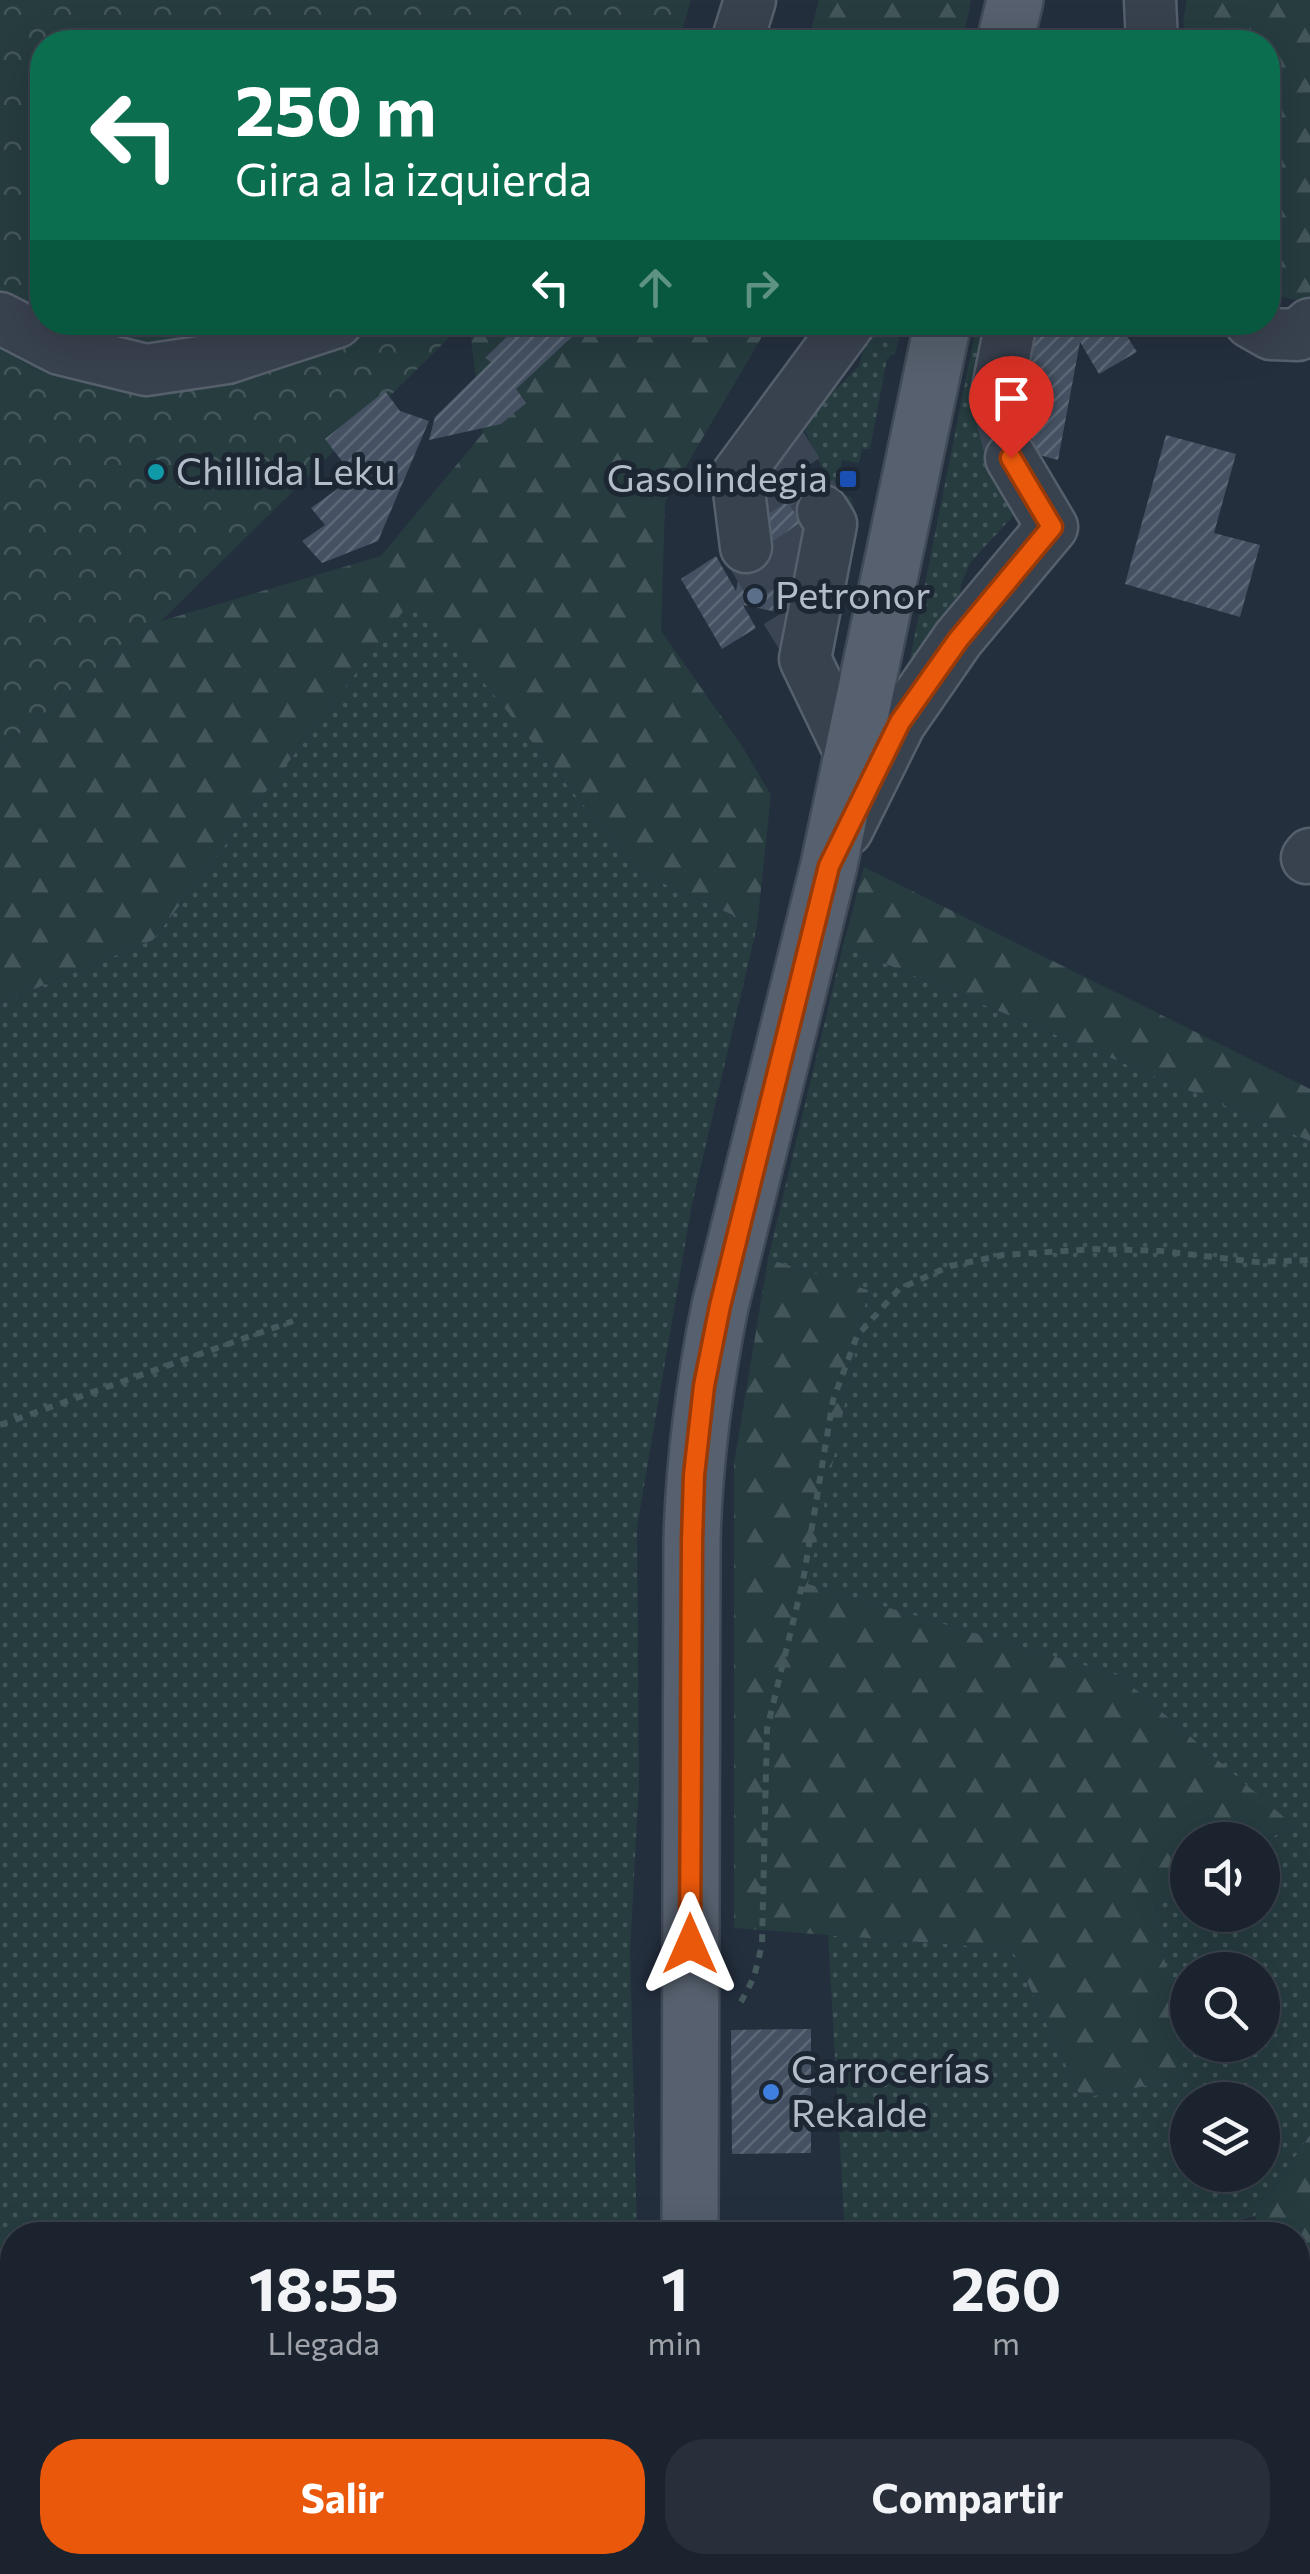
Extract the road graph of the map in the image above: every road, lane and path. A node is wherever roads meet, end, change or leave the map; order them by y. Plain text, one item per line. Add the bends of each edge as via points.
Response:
1 (750, 0) edge
2 (1015, 0) edge
3 (1150, 0) edge
4 (741, 30) edge
5 (1008, 30) edge
6 (1151, 30) edge
7 (0, 318) edge
8 (1310, 324) edge
9 (30, 333) edge
10 (1280, 334) edge
11 (34, 335) edge
12 (297, 335) edge
13 (840, 335) edge
14 (940, 335) edge
15 (1008, 335) edge
16 (996, 398) tunnel mouth
17 (1011, 458) tunnel mouth
18 (823, 511) tunnel mouth
19 (746, 547) tunnel mouth
20 (853, 759) junction
21 (829, 866) junction
22 (1310, 1260) edge
23 (293, 1321) dead end
24 (0, 1425) edge
25 (689, 2050) junction
26 (690, 2222) edge

1 - 4 street
2 - 5 main road
3 - 6 street
7 - 9 street
8 - 10 street via 1298,335
11 - 12 street via 146,370 227,358
13 - 19 street via 738,475
14 - 20 main road
15 - 16 street
17 - 21 street via 1052,527 900,722
18 - 20 street via 831,524 805,659
20 - 21 main road
21 - 25 main road via 704,1386 692,1541
22 - 25 path via 1096,1249 1004,1255 950,1266 899,1289 857,1336 833,1400 802,1581 767,1729 762,1945 734,2014
23 - 24 path
25 - 26 main road

